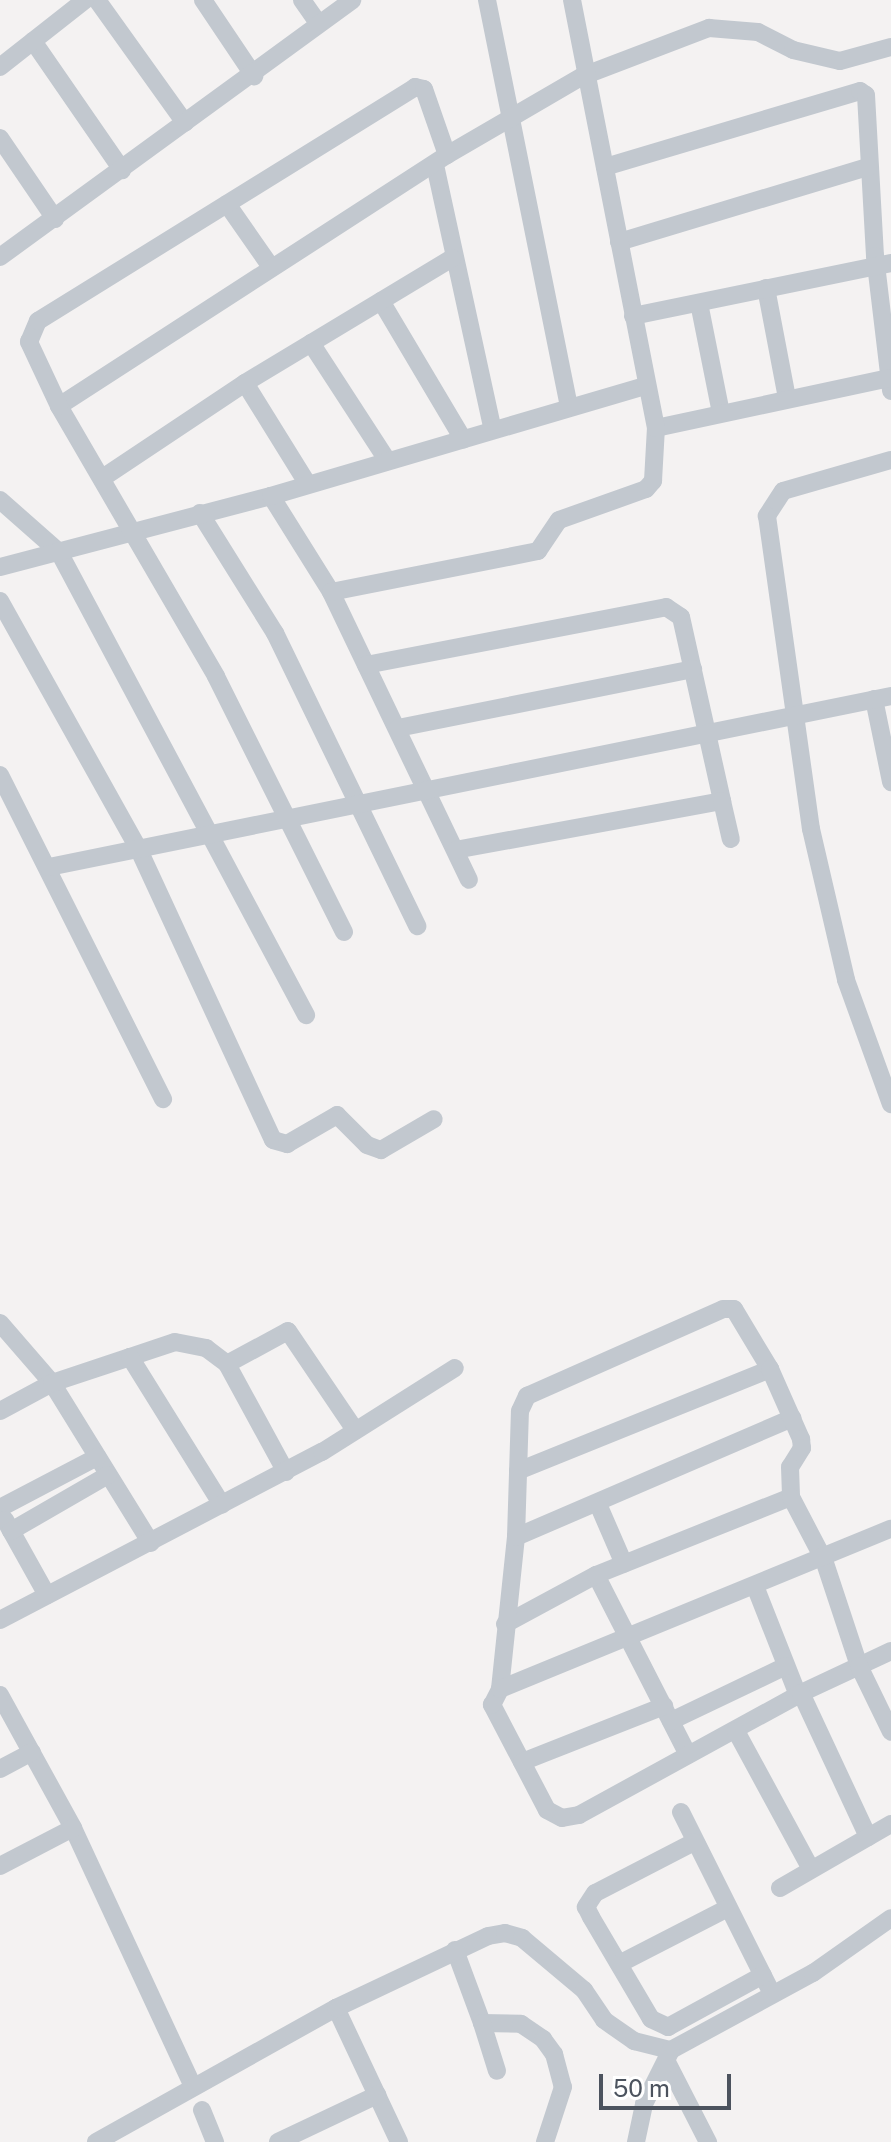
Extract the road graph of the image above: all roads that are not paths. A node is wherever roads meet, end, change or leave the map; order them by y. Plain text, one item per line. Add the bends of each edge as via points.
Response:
1 (85, 0) edge
2 (97, 0) edge
3 (203, 0) edge
4 (302, 0) edge
5 (352, 0) edge
6 (487, 0) edge
7 (572, 0) edge
8 (319, 24) junction
9 (33, 41) junction
10 (891, 47) edge
11 (0, 67) edge
12 (254, 76) junction
13 (583, 76) junction
14 (513, 117) junction
15 (185, 123) junction
16 (0, 138) edge
17 (441, 160) junction
18 (605, 167) junction
19 (868, 167) junction
20 (122, 170) junction
21 (227, 204) junction
22 (55, 219) junction
23 (619, 242) junction
24 (0, 257) edge
25 (452, 258) junction
26 (884, 264) edge
27 (271, 267) junction
28 (766, 288) junction
29 (381, 301) junction
30 (699, 303) junction
31 (633, 316) junction
32 (311, 343) junction
33 (245, 383) junction
34 (890, 384) edge
35 (647, 385) junction
36 (787, 398) junction
37 (59, 406) junction
38 (569, 408) junction
39 (721, 413) junction
40 (656, 428) junction
41 (493, 430) junction
42 (463, 439) junction
43 (387, 460) junction
44 (891, 460) edge
45 (104, 477) junction
46 (307, 483) junction
47 (271, 496) junction
48 (0, 500) edge
49 (200, 513) junction
50 (133, 534) junction
51 (59, 552) junction
52 (0, 567) edge
53 (331, 592) junction
54 (0, 601) edge
55 (366, 665) junction
56 (693, 669) junction
57 (883, 697) edge
58 (795, 716) junction
59 (398, 728) junction
60 (709, 735) junction
61 (890, 774) edge
62 (0, 775) edge
63 (426, 792) junction
64 (722, 801) junction
65 (355, 805) junction
66 (286, 819) junction
67 (211, 833) junction
68 (731, 839) dead end
69 (139, 850) junction
70 (456, 850) junction
71 (49, 867) junction
72 (469, 880) dead end
73 (417, 926) dead end
74 (344, 932) dead end
75 (306, 1015) dead end
76 (163, 1099) dead end
77 (891, 1104) edge
78 (434, 1119) dead end
79 (0, 1323) edge
80 (130, 1357) junction
81 (227, 1364) junction
82 (455, 1368) dead end
83 (770, 1369) junction
84 (52, 1383) junction
85 (0, 1411) edge
86 (792, 1418) junction
87 (355, 1430) junction
88 (97, 1457) junction
89 (518, 1471) junction
90 (286, 1472) junction
91 (108, 1475) junction
92 (791, 1497) junction
93 (598, 1504) junction
94 (222, 1505) junction
95 (0, 1510) edge
96 (11, 1531) junction
97 (889, 1536) edge
98 (516, 1537) junction
99 (151, 1543) junction
100 (824, 1560) junction
101 (624, 1564) junction
102 (596, 1575) junction
103 (755, 1586) junction
104 (47, 1595) junction
105 (0, 1620) edge
106 (505, 1624) junction
107 (630, 1640) junction
108 (891, 1651) edge
109 (786, 1666) junction
110 (859, 1666) junction
111 (500, 1689) junction
112 (799, 1694) junction
113 (0, 1695) edge
114 (667, 1714) junction
115 (736, 1731) junction
116 (891, 1732) edge
117 (32, 1752) junction
118 (688, 1755) junction
119 (522, 1762) junction
120 (0, 1769) edge
121 (681, 1812) dead end
122 (891, 1824) edge
123 (73, 1828) junction
124 (868, 1837) junction
125 (694, 1842) junction
126 (0, 1866) edge
127 (811, 1869) junction
128 (780, 1888) dead end
129 (728, 1908) junction
130 (891, 1918) edge
131 (455, 1950) junction
132 (619, 1964) junction
133 (767, 1984) junction
134 (336, 2008) junction
135 (482, 2023) junction
136 (670, 2057) junction
137 (497, 2071) dead end
138 (193, 2087) junction
139 (377, 2095) junction
140 (202, 2110) dead end
141 (96, 2142) edge
142 (215, 2142) edge
143 (278, 2142) edge
144 (399, 2142) edge
145 (545, 2142) edge
146 (636, 2142) edge
147 (708, 2142) edge

1 - 9 street
2 - 15 street
3 - 12 street
4 - 8 street
5 - 8 street
6 - 14 street
7 - 13 street
8 - 12 street
9 - 11 street
9 - 20 street
10 - 13 street via 840,61 793,50 758,32 709,28
12 - 15 street
13 - 14 street
13 - 18 street
14 - 17 street
14 - 38 street
15 - 20 street
16 - 22 street
17 - 21 street via 424,89 415,87
17 - 25 street
17 - 27 street
18 - 19 street via 851,89 866,95
18 - 23 street
19 - 23 street
19 - 26 street
20 - 22 street
21 - 27 street
21 - 37 street via 38,321 29,342
22 - 24 street
23 - 31 street
25 - 29 street
25 - 41 street
26 - 28 street
26 - 34 street
27 - 37 street
28 - 30 street
28 - 36 street
29 - 32 street
29 - 42 street
30 - 31 street
30 - 39 street
31 - 35 street
32 - 33 street
32 - 43 street
33 - 45 street
33 - 46 street
34 - 36 street
35 - 38 street
35 - 40 street
36 - 39 street
37 - 45 street
38 - 41 street
39 - 40 street
40 - 53 street via 657,471 646,489 559,520 544,548
41 - 42 street
42 - 43 street
43 - 46 street
44 - 58 street via 799,484 771,504 767,516
45 - 50 street
46 - 47 street
47 - 49 street
47 - 53 street
48 - 51 street
49 - 50 street
49 - 65 street via 275,633
50 - 51 street
50 - 66 street via 216,676
51 - 52 street
51 - 67 street
53 - 55 street
54 - 69 street
55 - 56 street via 666,607 681,617
55 - 59 street
56 - 59 street
56 - 60 street
57 - 58 street
57 - 61 street
58 - 60 street
58 - 77 street via 811,829 846,980
59 - 63 street
60 - 63 street
60 - 64 street
62 - 71 street
63 - 65 street
63 - 70 street
64 - 68 street
64 - 70 street
65 - 66 street
65 - 73 street
66 - 67 street
66 - 74 street
67 - 69 street
67 - 75 street
69 - 71 street
69 - 78 street via 273,1140 287,1144 337,1115 373,1150 381,1150
70 - 72 street
71 - 76 street
79 - 84 street
80 - 81 street via 175,1342 206,1348
80 - 84 street
80 - 94 street
81 - 87 street via 288,1331
81 - 90 street
82 - 87 street
83 - 86 street
83 - 89 street
83 - 89 street via 734,1309 723,1309 527,1396 520,1411
84 - 85 street
84 - 88 street
86 - 92 street via 802,1448 790,1467
86 - 93 street
87 - 90 street
88 - 91 street
88 - 95 street
89 - 98 street
90 - 94 street
91 - 96 street
91 - 99 street
92 - 100 street
92 - 101 street
93 - 98 street
93 - 101 street
94 - 99 street
95 - 96 street
96 - 104 street
97 - 100 street
98 - 106 street
99 - 104 street
100 - 103 street
100 - 110 street
101 - 102 street
102 - 106 street
102 - 107 street
103 - 107 street
103 - 109 street
104 - 105 street
106 - 111 street
107 - 111 street
107 - 114 street
108 - 110 street
109 - 112 street
109 - 114 street
110 - 112 street
110 - 116 street
111 - 119 street via 492,1705
112 - 115 street
112 - 124 street
113 - 117 street
114 - 118 street
114 - 119 street
115 - 118 street
115 - 127 street
117 - 120 street
117 - 123 street
118 - 119 street via 579,1815 562,1818 547,1810
121 - 125 street
122 - 124 street
123 - 126 street
123 - 138 street
124 - 127 street
125 - 129 street
125 - 132 street via 588,1899 591,1917
127 - 128 street
129 - 132 street
129 - 133 street
130 - 133 street via 813,1973
131 - 134 street
131 - 135 street
131 - 136 street via 505,1933 522,1938 584,1990 604,2020
132 - 133 street via 651,2019 668,2027
133 - 136 street
134 - 138 street
134 - 139 street
135 - 137 street
135 - 145 street via 521,2024 554,2054 563,2087
136 - 146 street via 644,2104
136 - 147 street
138 - 141 street
139 - 143 street
139 - 144 street
140 - 142 street

